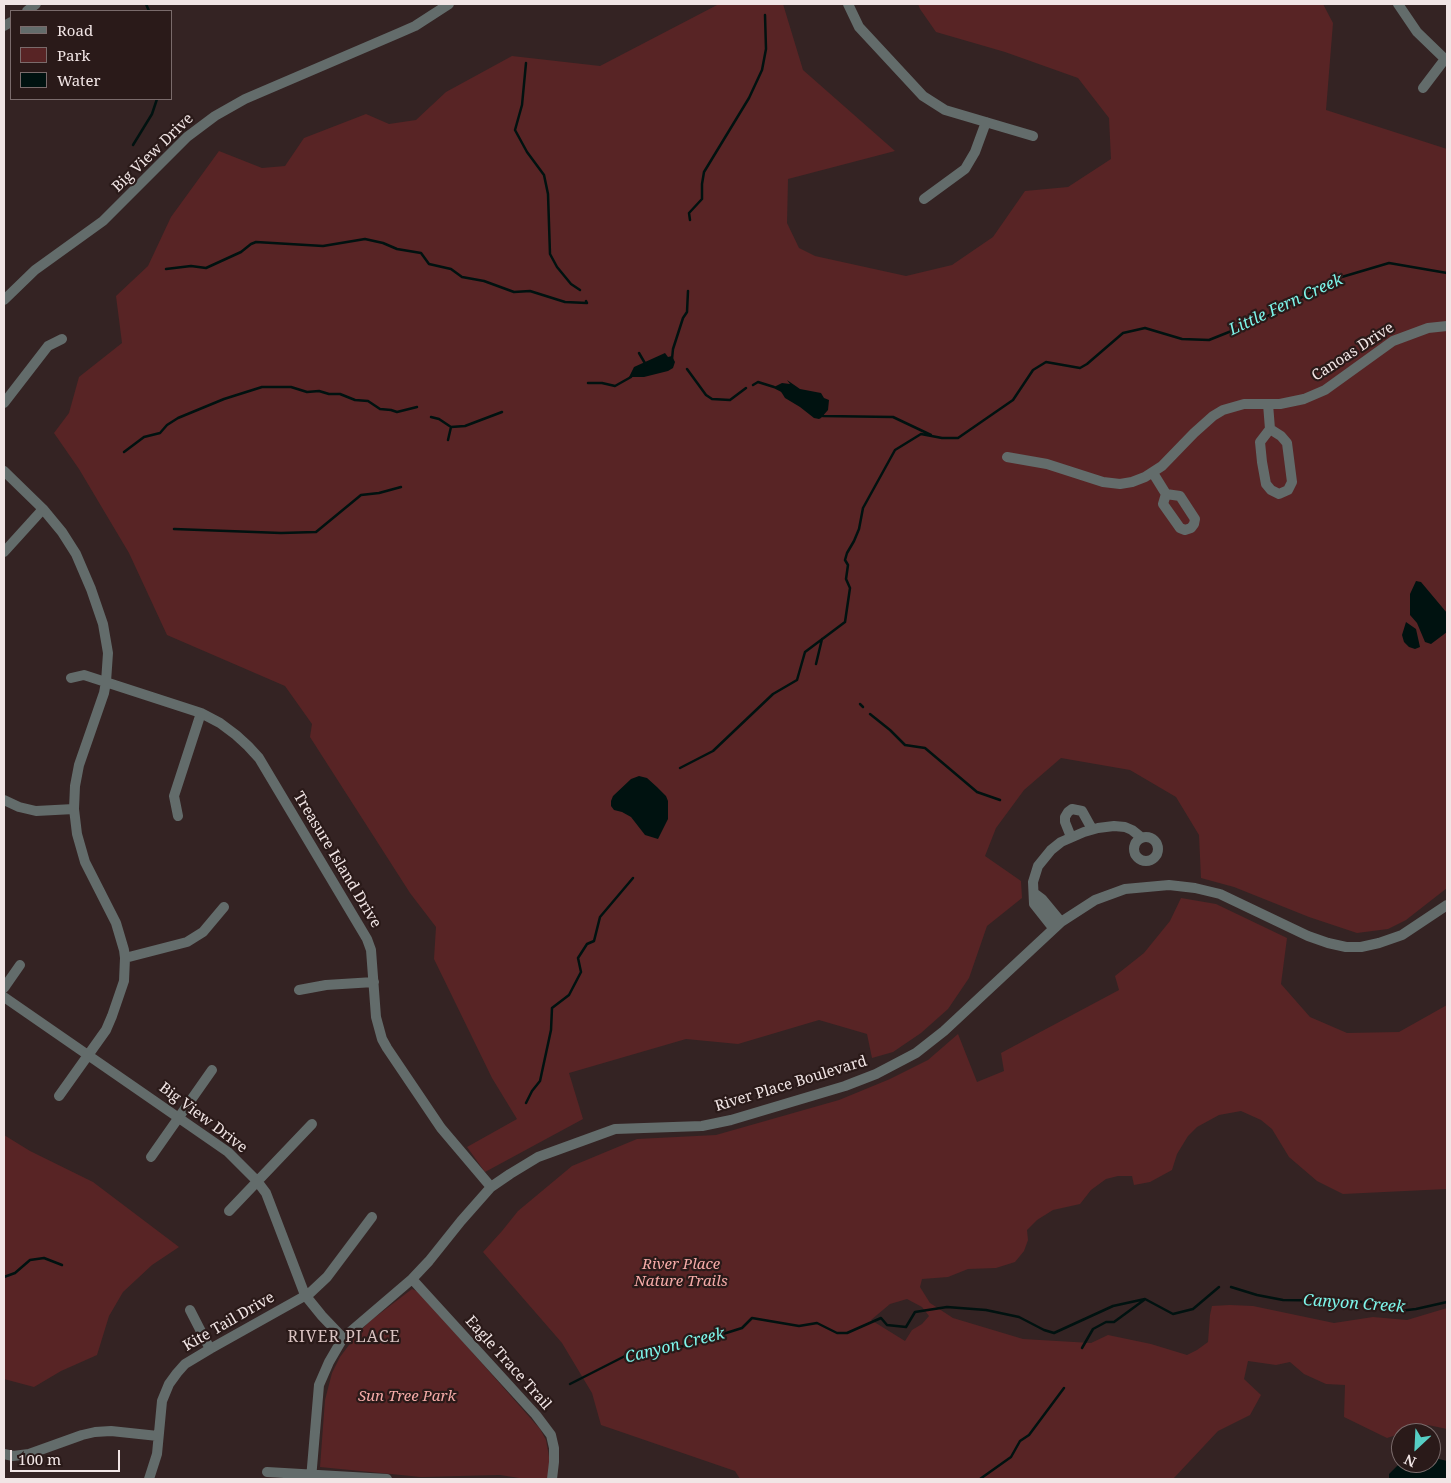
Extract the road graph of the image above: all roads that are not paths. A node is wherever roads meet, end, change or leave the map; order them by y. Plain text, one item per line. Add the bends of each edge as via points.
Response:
1 (448, 4) edge
2 (848, 4) edge
3 (1398, 4) edge
4 (1446, 60) edge
5 (1423, 88) dead end
6 (986, 122) junction
7 (1033, 136) dead end
8 (924, 199) dead end
9 (4, 300) edge
10 (1447, 326) edge
11 (62, 339) dead end
12 (4, 403) edge
13 (1268, 404) junction
14 (1270, 429) junction
15 (1007, 457) dead end
16 (4, 471) edge
17 (1153, 473) junction
18 (1166, 494) dead end
19 (44, 509) junction
20 (4, 552) edge
21 (70, 678) dead end
22 (106, 682) junction
23 (201, 713) junction
24 (4, 800) edge
25 (74, 809) junction
26 (178, 816) dead end
27 (1092, 829) junction
28 (1071, 838) junction
29 (1142, 838) dead end
30 (1447, 905) edge
31 (224, 907) dead end
32 (1057, 925) junction
33 (125, 958) junction
34 (20, 965) dead end
35 (374, 982) junction
36 (4, 988) edge
37 (299, 990) dead end
38 (4, 997) edge
39 (88, 1055) junction
40 (212, 1070) dead end
41 (59, 1096) dead end
42 (180, 1117) junction
43 (312, 1124) dead end
44 (151, 1157) dead end
45 (257, 1182) junction
46 (491, 1187) junction
47 (229, 1211) dead end
48 (372, 1217) dead end
49 (412, 1279) junction
50 (305, 1295) junction
51 (190, 1310) dead end
52 (343, 1338) junction
53 (210, 1349) junction
54 (158, 1436) junction
55 (4, 1454) edge
56 (267, 1472) dead end
57 (311, 1477) edge
58 (149, 1479) edge
59 (387, 1479) edge
60 (552, 1479) edge

1 - 9 street, Big View Drive via 407,30 245,99 215,116 188,137 103,221 35,270
2 - 6 street via 859,28 923,96 945,110
3 - 4 street via 1417,32
4 - 5 street
6 - 7 street
6 - 8 street via 965,169
10 - 13 street, Canoas Drive via 1428,328 1393,341 1312,396 1294,402
11 - 12 street via 48,346
13 - 14 street
13 - 17 street, Canoas Drive via 1234,406 1213,416
14 - 14 street via 1260,442 1266,484 1279,494 1288,490 1292,482 1287,443
15 - 17 street, Canoas Drive via 1120,484
16 - 19 street
17 - 18 street
19 - 20 street
19 - 22 street via 76,554 91,589 103,624 108,653
21 - 22 street, Treasure Island Drive via 84,675
22 - 23 street, Treasure Island Drive
22 - 25 street via 79,765
23 - 26 street via 174,796
23 - 35 street, Treasure Island Drive via 236,735 259,758 367,939
24 - 25 street via 36,811
25 - 33 street via 85,862 116,923
27 - 28 street
27 - 28 street via 1082,811 1072,809 1065,816
27 - 29 street via 1125,827
28 - 32 street via 1051,850 1038,866 1034,882 1034,904
30 - 32 street, River Place Boulevard via 1402,934 1361,947 1328,943 1220,894 1169,885 1125,889 1095,900
31 - 33 street via 203,932 187,942
32 - 46 street, River Place Boulevard via 944,1031 916,1053 876,1074 731,1120 702,1126 615,1130 538,1157
33 - 39 street via 124,981 112,1016
34 - 36 street
35 - 37 street
35 - 46 street, Treasure Island Drive via 376,1017 387,1048 441,1128
38 - 39 street, Big View Drive
39 - 41 street
39 - 42 street, Big View Drive
40 - 42 street
42 - 44 street
42 - 45 street, Big View Drive via 228,1152
43 - 45 street
45 - 47 street
45 - 50 street, Big View Drive via 266,1193
46 - 49 street, River Place Boulevard
48 - 50 street, Kite Tail Drive via 327,1278
49 - 52 street, River Place Boulevard
49 - 60 street, Eagle Trace Trail via 536,1415 550,1435 554,1448
50 - 52 street, Big View Drive
50 - 53 street, Kite Tail Drive
51 - 53 street
52 - 57 street, River Place Boulevard via 319,1386
53 - 54 street, Kite Tail Drive via 186,1364 169,1384 162,1401
54 - 55 street via 95,1432 29,1454
54 - 58 street, Kite Tail Drive via 157,1454
56 - 57 street
57 - 59 street

